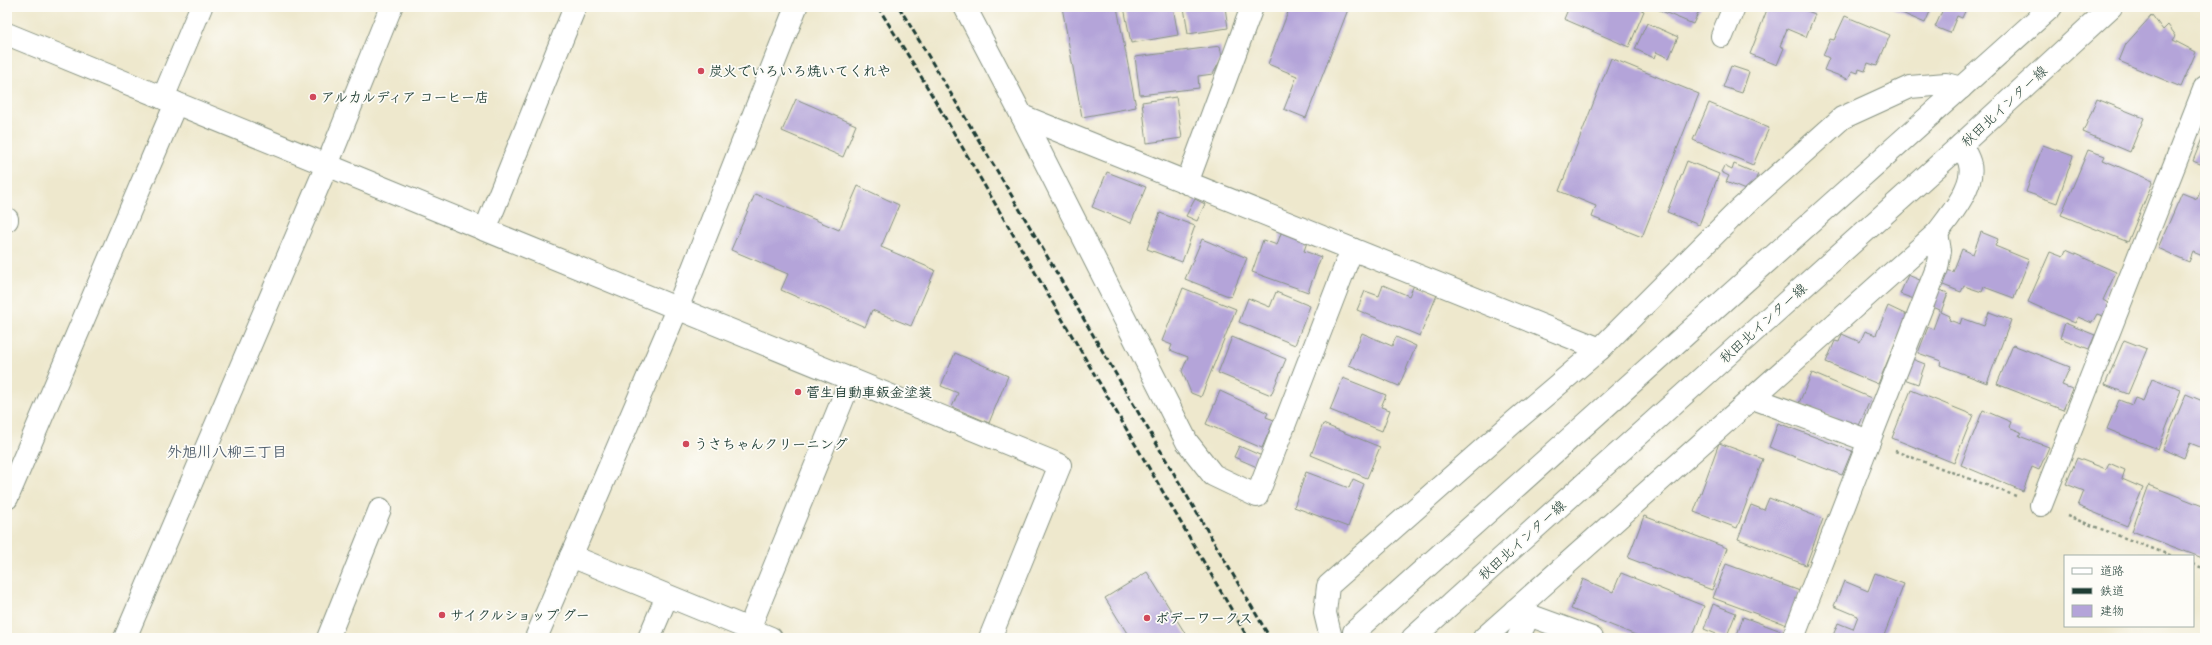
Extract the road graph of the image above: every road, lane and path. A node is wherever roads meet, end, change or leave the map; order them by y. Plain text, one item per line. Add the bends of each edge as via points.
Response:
1 (201, 7) edge
2 (391, 7) edge
3 (575, 7) edge
4 (796, 7) edge
5 (965, 7) edge
6 (1252, 7) edge
7 (1734, 7) edge
8 (2051, 7) edge
9 (2111, 7) edge
10 (7, 34) edge
11 (1722, 36) dead end
12 (2205, 87) edge
13 (1961, 88) junction
14 (169, 100) junction
15 (1022, 116) junction
16 (1961, 145) junction
17 (327, 165) junction
18 (1187, 183) junction
19 (485, 230) junction
20 (1937, 233) junction
21 (1352, 249) junction
22 (677, 309) junction
23 (1600, 349) junction
24 (851, 379) junction
25 (1753, 398) junction
26 (1868, 441) junction
27 (15, 456) edge
28 (7, 498) edge
29 (2040, 505) junction
30 (380, 509) dead end
31 (2169, 555) edge
32 (571, 556) junction
33 (2194, 564) edge
34 (2205, 569) edge
35 (667, 596) junction
36 (1522, 612) junction
37 (749, 629) junction
38 (1354, 632) dead end
39 (124, 638) edge
40 (328, 638) edge
41 (536, 638) edge
42 (649, 638) edge
43 (771, 638) edge
44 (990, 638) edge
45 (1331, 638) edge
46 (1414, 638) edge
47 (1484, 638) edge
48 (1518, 638) edge
49 (1592, 638) edge
50 (1793, 638) edge

1 - 14 street
2 - 17 street
3 - 19 street
4 - 22 street
5 - 15 street
6 - 18 street
7 - 11 street
8 - 13 street
9 - 16 street, 秋田北インター線
10 - 14 street
12 - 29 street
13 - 23 street via 1946,84 1910,87 1842,118 1738,211
13 - 38 street
14 - 17 street
14 - 27 street
15 - 18 street
15 - 21 street via 1187,442 1213,475 1257,496
16 - 20 street via 1971,166 1968,185
16 - 46 street, 秋田北インター線
17 - 19 street
17 - 39 street
18 - 21 street
19 - 22 street
20 - 25 street
20 - 26 street via 1940,251 1937,268
21 - 23 street
22 - 24 street
22 - 32 street
23 - 45 street via 1328,586 1325,614
24 - 37 street
24 - 44 street via 1060,465
25 - 26 street
25 - 36 street
26 - 29 path
26 - 50 street
27 - 28 street
29 - 31 path
30 - 40 street
32 - 35 street
32 - 41 street
33 - 34 path
35 - 37 street
35 - 42 street
36 - 47 street
36 - 48 street
36 - 49 street
37 - 43 street

